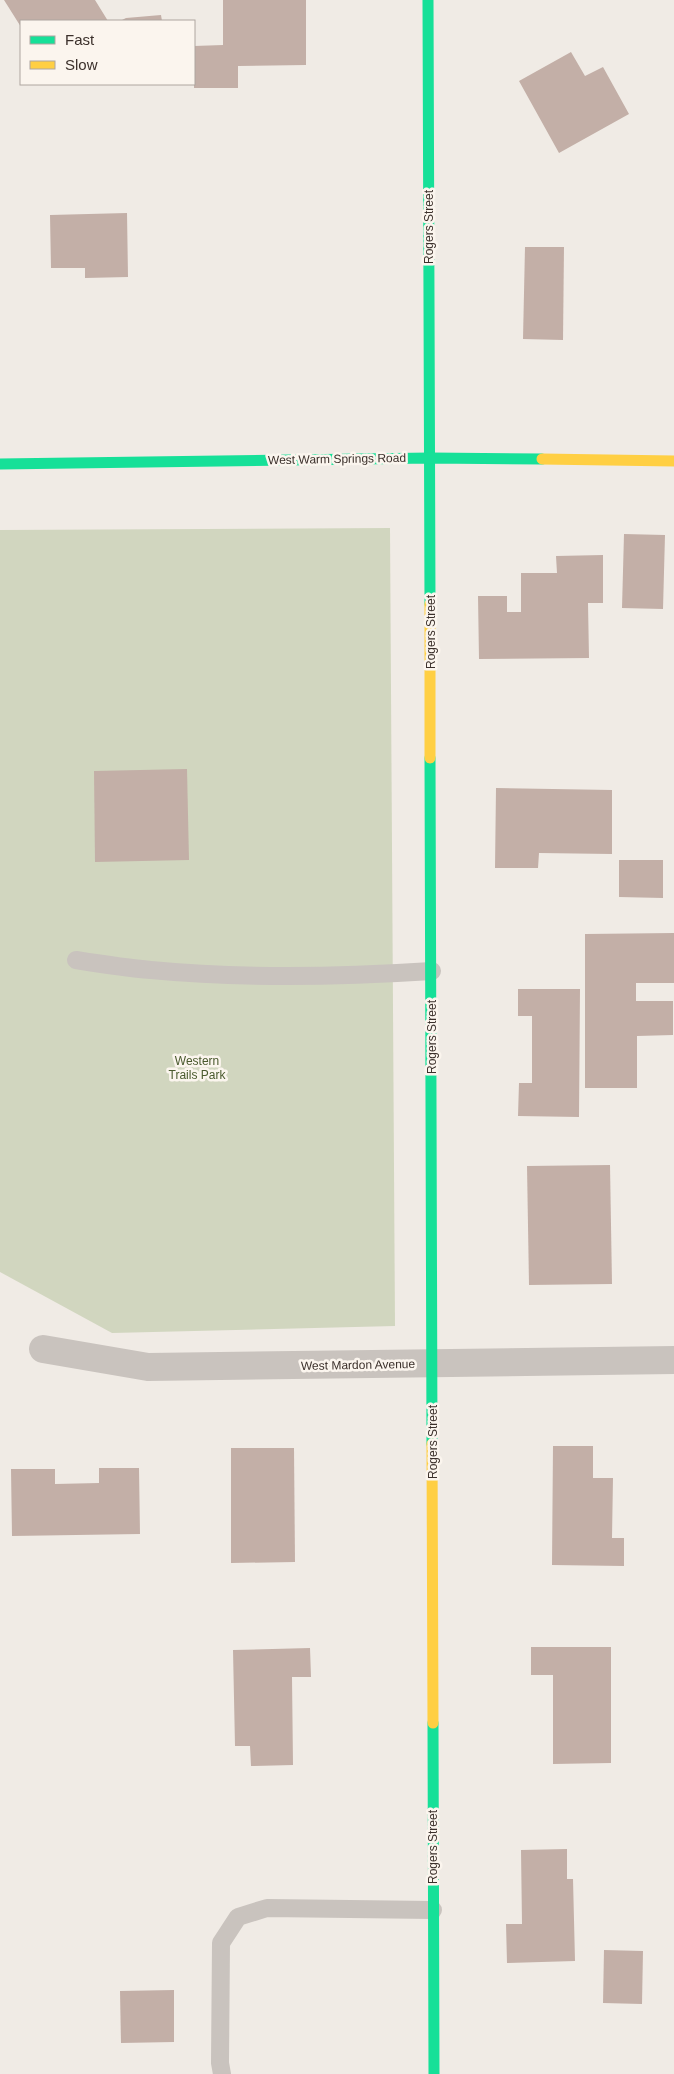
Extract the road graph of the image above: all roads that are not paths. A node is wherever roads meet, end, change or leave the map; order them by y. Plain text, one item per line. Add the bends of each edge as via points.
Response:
1 (428, 0) edge
2 (430, 458) junction
3 (674, 461) edge
4 (0, 464) edge
5 (76, 960) dead end
6 (432, 971) junction
7 (43, 1348) dead end
8 (674, 1360) edge
9 (433, 1364) junction
10 (433, 1910) junction
11 (222, 2074) edge
12 (434, 2074) edge

1 - 2 street, Rogers Street
2 - 3 street, West Warm Springs Road
2 - 4 street, West Warm Springs Road
2 - 6 street, Rogers Street
5 - 6 lane via 151,970 280,976 357,976
6 - 9 street, Rogers Street
7 - 9 street, West Mardon Avenue via 148,1367
8 - 9 street, West Mardon Avenue
9 - 10 street, Rogers Street
10 - 11 lane via 267,1908 238,1917 221,1943
10 - 12 street, Rogers Street

